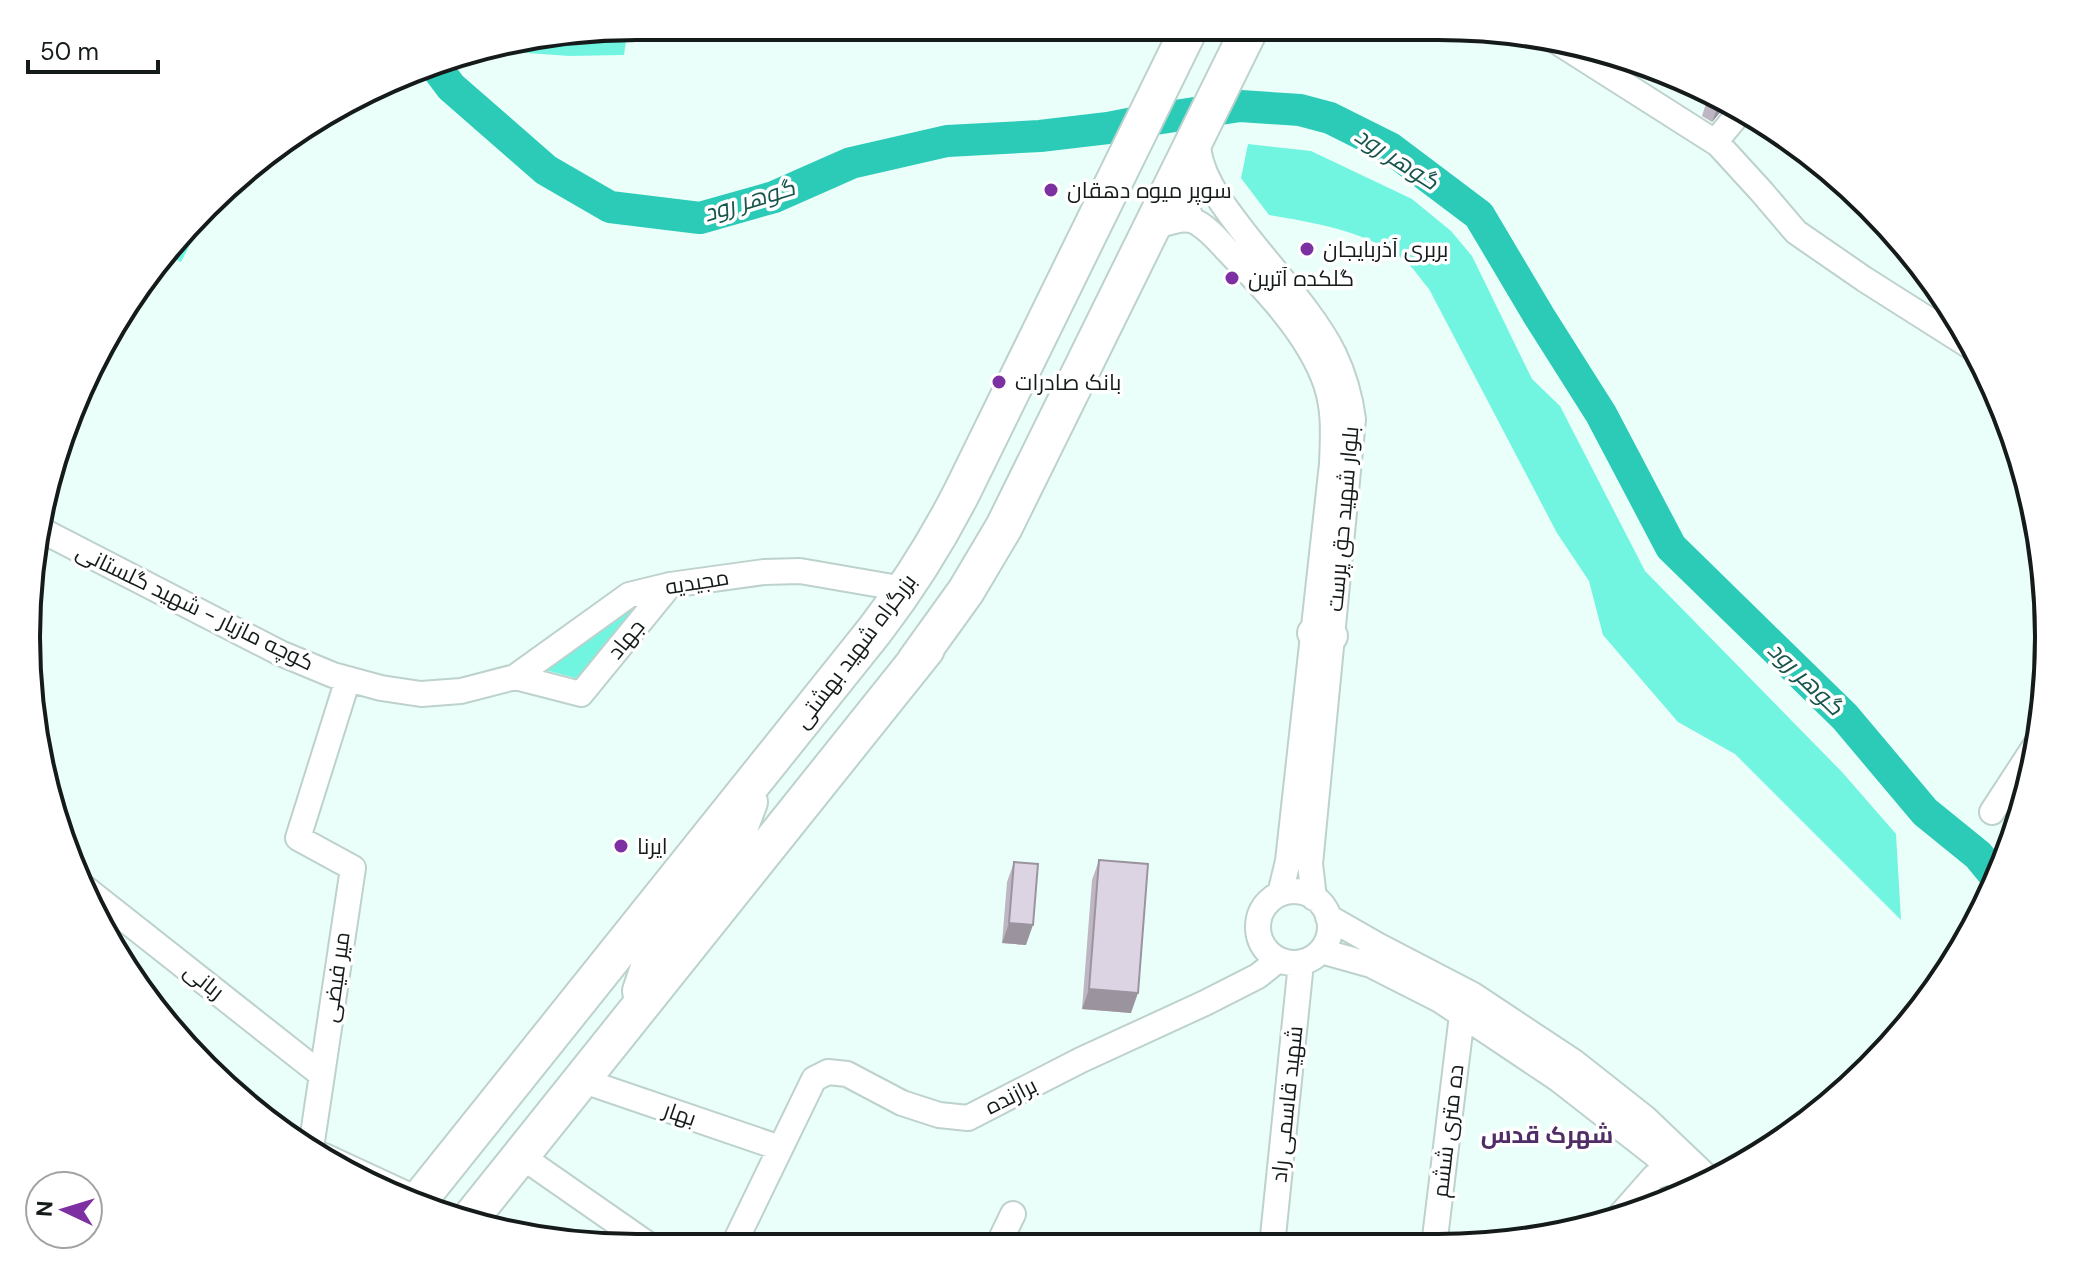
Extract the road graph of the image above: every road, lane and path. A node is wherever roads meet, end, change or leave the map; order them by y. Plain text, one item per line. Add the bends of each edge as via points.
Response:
1 (1182, 40) edge
2 (1244, 40) edge
3 (1582, 57) edge
4 (1734, 119) edge
5 (1715, 142) junction
6 (1197, 181) junction
7 (1193, 220) junction
8 (1152, 228) junction
9 (1953, 335) edge
10 (49, 534) edge
11 (659, 588) junction
12 (904, 589) junction
13 (1322, 634) junction
14 (515, 677) junction
15 (348, 679) junction
16 (2020, 768) edge
17 (1992, 812) dead end
18 (1280, 894) junction
19 (691, 901) junction
20 (1321, 907) junction
21 (110, 917) edge
22 (1300, 958) junction
23 (1462, 1015) junction
24 (1526, 1044) junction
25 (322, 1075) junction
26 (581, 1080) junction
27 (313, 1138) edge
28 (780, 1148) junction
29 (521, 1156) junction
30 (1677, 1162) junction
31 (1698, 1174) edge
32 (1684, 1180) edge
33 (1661, 1191) edge
34 (424, 1194) edge
35 (1633, 1201) edge
36 (476, 1212) edge
37 (1013, 1214) dead end
38 (633, 1234) edge
39 (739, 1234) edge
40 (1003, 1234) edge
41 (1273, 1234) edge
42 (1435, 1234) edge

1 - 12 highway, بزرگراه شهید بهشتی via 1154,88 1108,194 955,506
2 - 6 highway, بزرگراه شهید بهشتی via 1197,137
3 - 5 street
4 - 5 street
5 - 9 street via 1796,232
6 - 7 street via 1206,187 1189,195 1187,213
6 - 8 highway, بزرگراه شهید بهشتی
6 - 13 street, بلوار شهید حق پرست via 1216,197 1320,331 1349,391 1352,451
7 - 8 street
7 - 13 street, بلوار شهید حق پرست via 1212,234 1290,321 1325,382 1334,416
8 - 19 highway, بزرگراه شهید بهشتی via 1004,527 966,591 920,656
10 - 15 street, کوچه مازیار - شهید گلستانی via 280,653
11 - 12 street, مجیدیه via 800,571
11 - 14 street, مجیدیه via 629,595
11 - 14 street, جهاد via 581,694
12 - 19 highway, بزرگراه شهید بهشتی via 759,775
13 - 18 street, بلوار شهید حق پرست
13 - 20 street, بلوار شهید حق پرست via 1310,864
14 - 15 street, کوچه مازیار - شهید گلستانی via 461,691 421,694
15 - 25 street, میر فیضی via 298,838 353,868
16 - 17 street
18 - 20 street via 1304,892
18 - 22 street via 1262,909 1261,944 1268,954
19 - 26 highway, بزرگراه شهید بهشتی via 633,1016
19 - 34 highway, بزرگراه شهید بهشتی
20 - 22 street via 1330,929 1328,941
20 - 24 street via 1377,945 1473,995
21 - 25 street, ربانی
22 - 23 street via 1371,965
22 - 28 street, برازنده via 968,1118 902,1103 847,1074 828,1072 814,1079
22 - 41 street, شهید قاسمی راد
23 - 24 street
23 - 42 street, ده متری ششم
24 - 30 street via 1558,1079 1654,1154
25 - 27 street, میر فیضی
26 - 28 street, بهار
26 - 29 highway, بزرگراه شهید بهشتی
28 - 39 street, برازنده
29 - 36 highway, بزرگراه شهید بهشتی
29 - 38 street
30 - 31 street
30 - 32 street
30 - 33 street
30 - 35 street
37 - 40 street

